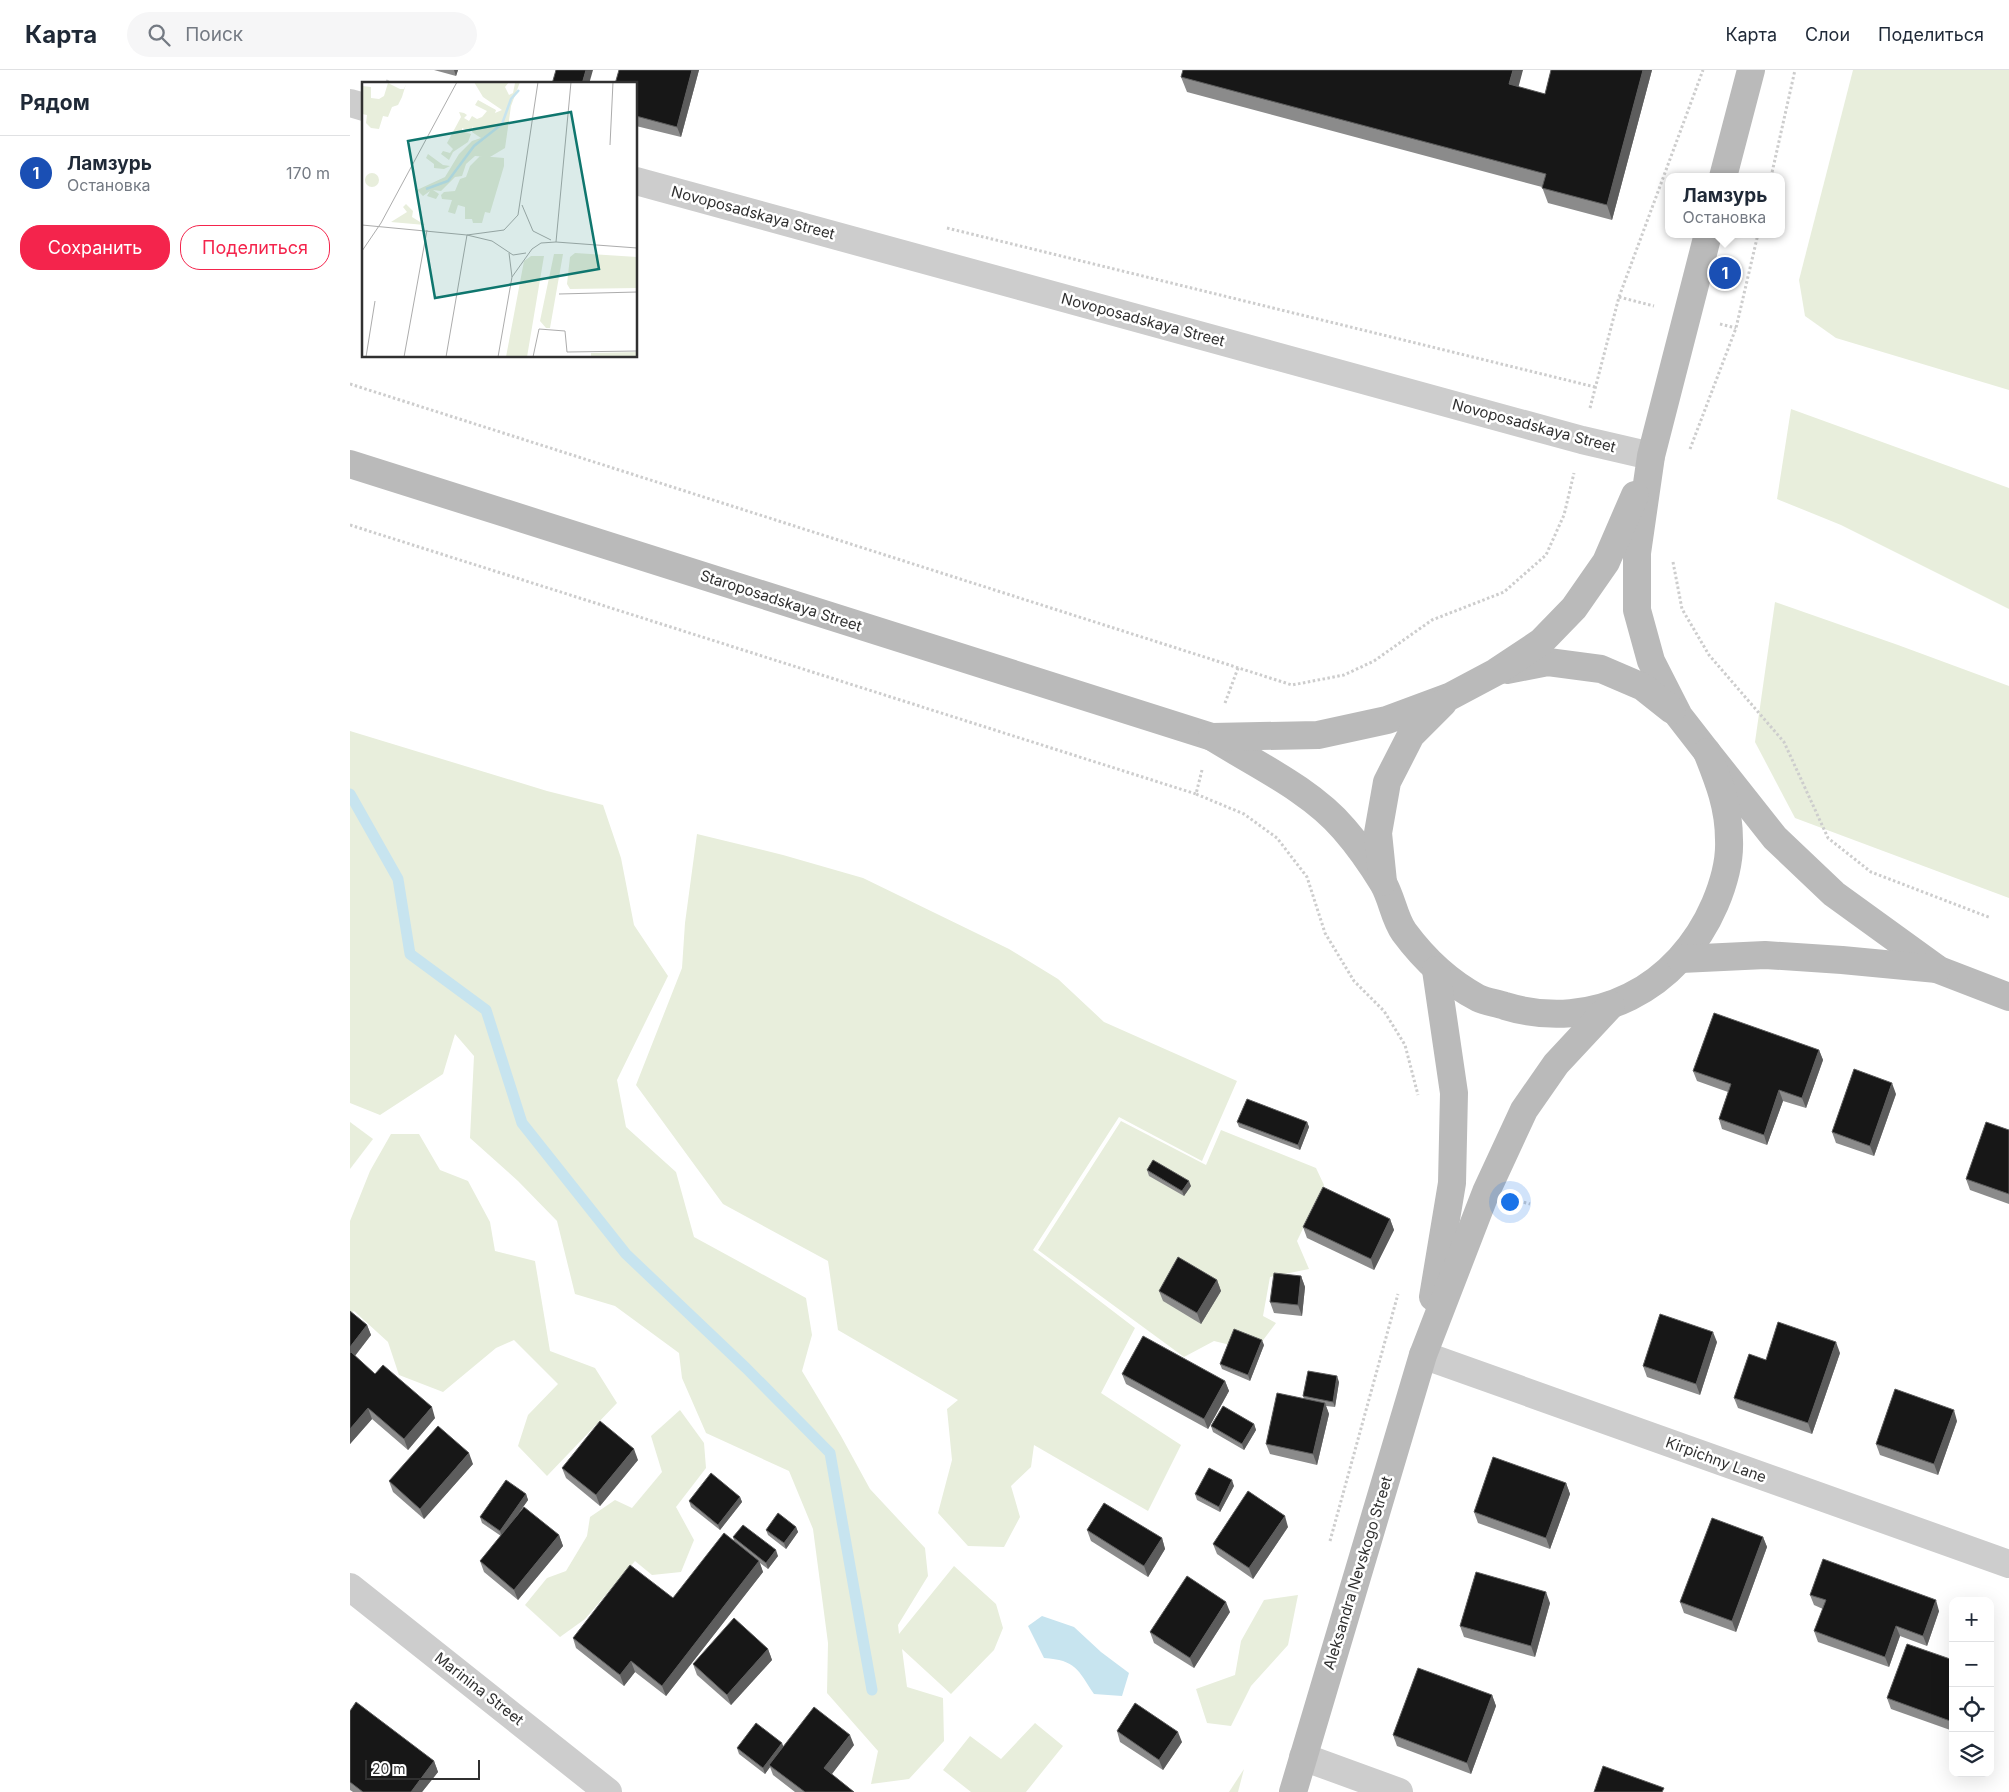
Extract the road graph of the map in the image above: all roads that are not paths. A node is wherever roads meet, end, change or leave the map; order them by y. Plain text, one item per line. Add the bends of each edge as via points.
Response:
1 (1751, 70) edge
2 (1724, 173) edge
3 (638, 182) edge
4 (1707, 238) edge
5 (1651, 456) junction
6 (350, 464) edge
7 (1496, 672) junction
8 (1449, 697) junction
9 (1679, 716) junction
10 (1212, 737) junction
11 (1707, 752) junction
12 (1383, 883) junction
13 (1681, 960) junction
14 (1436, 970) junction
15 (1939, 970) junction
16 (2009, 997) edge
17 (1611, 1005) junction
18 (1423, 1355) junction
19 (2009, 1564) edge
20 (350, 1587) edge
21 (1303, 1757) junction
22 (608, 1792) edge
23 (1293, 1792) edge
24 (1399, 1792) edge

1 - 2 main road
3 - 5 street, Novoposadskaya Street via 1582,440
4 - 5 main road
5 - 7 main road via 1606,562 1574,608 1541,642
5 - 9 main road via 1637,552 1637,610 1651,661
6 - 10 main road, Staroposadskaya Street
7 - 8 main road
7 - 9 main road via 1548,662 1601,669 1643,687
8 - 10 main road via 1387,720 1318,735
8 - 12 main road via 1411,735 1387,782 1378,833
9 - 11 main road
10 - 12 main road via 1308,796 1344,828
11 - 13 main road via 1724,795 1729,841 1723,886 1706,925
11 - 15 main road via 1775,838 1821,882
12 - 14 main road via 1403,930
13 - 15 main road via 1765,955
13 - 17 main road via 1649,986
14 - 17 main road via 1479,998 1528,1013 1570,1014
14 - 18 main road via 1454,1094 1452,1183
15 - 16 main road
17 - 18 main road via 1556,1064 1524,1110 1486,1192
18 - 19 street, Kirpichny Lane
18 - 21 main road, Aleksandra Nevskogo Street
20 - 22 street, Marinina Street
21 - 23 main road, Aleksandra Nevskogo Street
21 - 24 street

